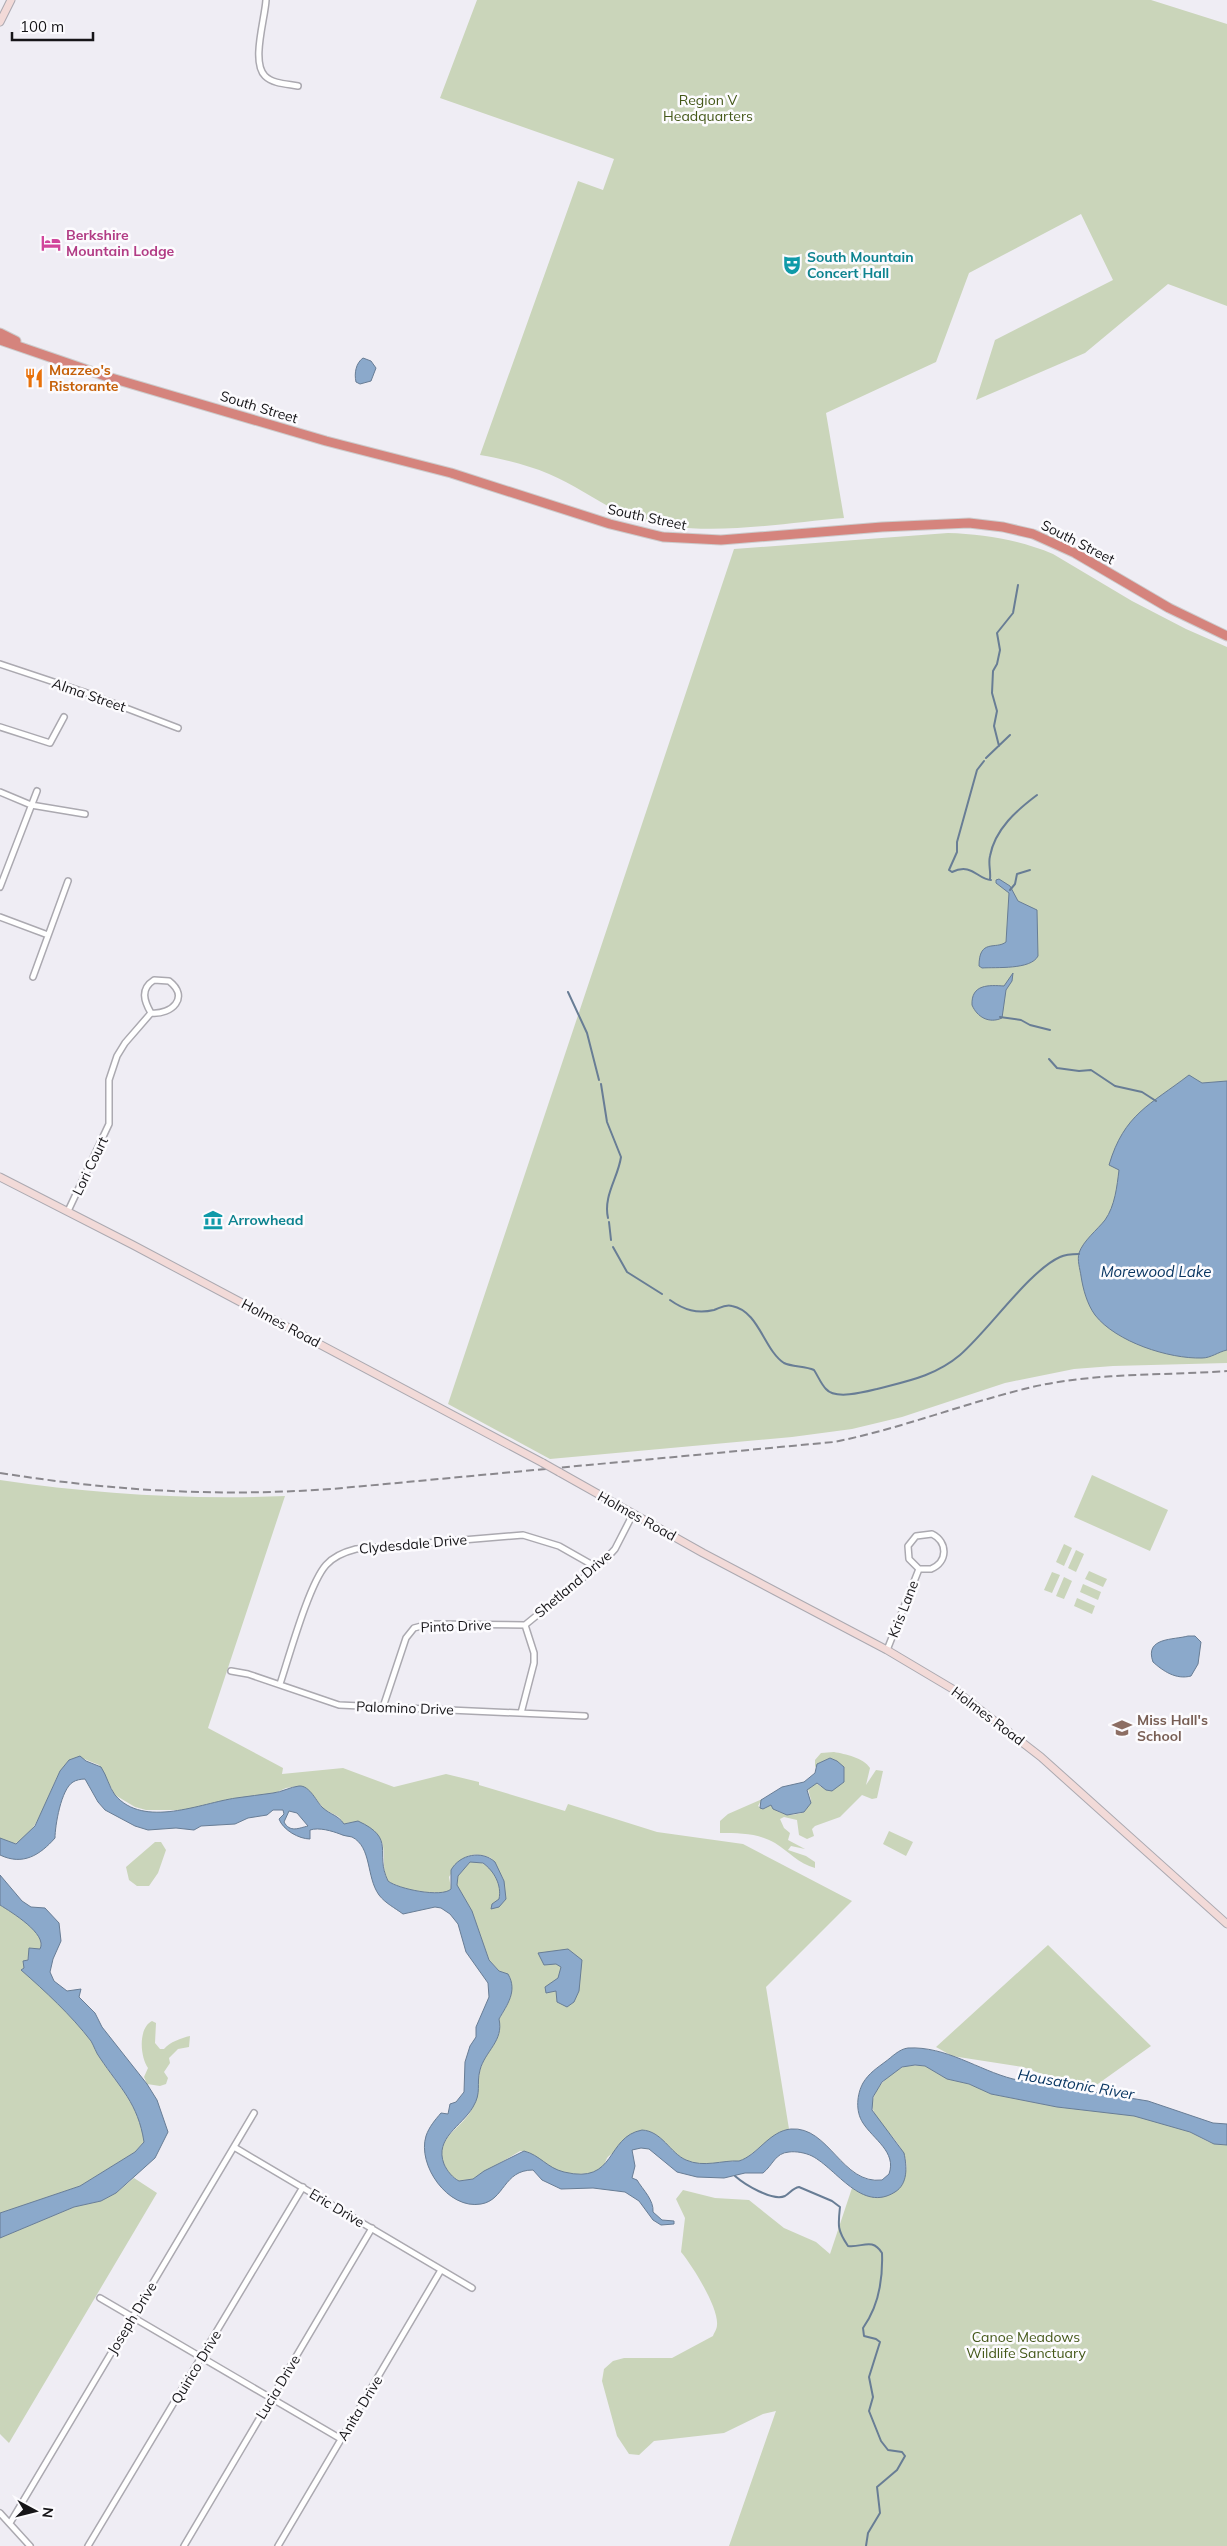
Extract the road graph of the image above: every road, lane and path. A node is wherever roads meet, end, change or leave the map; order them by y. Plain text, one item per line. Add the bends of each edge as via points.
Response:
1 (11, 0) edge
2 (266, 0) edge
3 (0, 22) edge
4 (298, 86) dead end
5 (0, 333) edge
6 (0, 340) edge
7 (57, 361) junction
8 (1227, 636) edge
9 (0, 664) edge
10 (64, 717) dead end
11 (0, 727) edge
12 (178, 728) dead end
13 (37, 791) dead end
14 (0, 792) edge
15 (31, 805) junction
16 (85, 814) dead end
17 (68, 881) dead end
18 (0, 887) edge
19 (0, 917) edge
20 (48, 935) junction
21 (33, 977) dead end
22 (151, 1013) junction
23 (0, 1177) edge
24 (68, 1211) junction
25 (633, 1514) junction
26 (596, 1567) junction
27 (919, 1569) junction
28 (524, 1625) junction
29 (887, 1650) junction
30 (231, 1671) dead end
31 (280, 1684) junction
32 (383, 1707) junction
33 (521, 1712) junction
34 (585, 1716) dead end
35 (1227, 1924) edge
36 (254, 2113) dead end
37 (234, 2146) junction
38 (303, 2187) junction
39 (372, 2228) junction
40 (441, 2270) junction
41 (472, 2288) dead end
42 (100, 2298) dead end
43 (133, 2316) junction
44 (202, 2357) junction
45 (271, 2399) junction
46 (341, 2439) junction
47 (0, 2513) edge
48 (10, 2523) junction
49 (30, 2546) edge
50 (88, 2546) edge
51 (184, 2546) edge
52 (278, 2546) edge

1 - 3 street
2 - 4 street via 259,65 264,76
5 - 7 highway, South Street
6 - 7 highway, South Street
7 - 8 highway, South Street via 326,442 451,474 610,524 663,537 721,540 969,523 1033,534 1075,553 1170,608
9 - 12 street, Alma Street
10 - 11 street via 50,743
13 - 15 street
14 - 15 street
15 - 16 street
15 - 18 street
17 - 20 street
19 - 20 street
20 - 21 street
22 - 22 street via 169,1012 174,1007 178,994 169,981 154,980 146,987 144,998
22 - 24 street, Lori Court via 117,1056 109,1080 109,1124
23 - 24 street, Holmes Road
24 - 25 street, Holmes Road, bridge
25 - 26 street, Shetland Drive via 615,1549
25 - 29 street, Holmes Road
26 - 28 street, Shetland Drive
26 - 31 street, Clydesdale Drive via 559,1546 523,1535 345,1552 330,1560 317,1578
27 - 27 street, Kris Lane via 909,1559 908,1546 916,1536 932,1534 942,1542 943,1559 932,1569
27 - 29 street, Kris Lane
28 - 32 street, Pinto Drive via 429,1624 414,1628 406,1638
28 - 33 street, Shetland Drive via 534,1659
29 - 35 street, Holmes Road via 956,1691 1010,1733
30 - 31 street, Palomino Drive
31 - 32 street, Palomino Drive via 336,1704
32 - 33 street, Palomino Drive
33 - 34 street, Palomino Drive
36 - 37 street, Joseph Drive
37 - 38 street, Eric Drive
37 - 43 street, Joseph Drive
38 - 39 street, Eric Drive
38 - 44 street, Quirico Drive
39 - 40 street, Eric Drive
39 - 45 street, Lucia Drive
40 - 41 street, Eric Drive
40 - 46 street, Anita Drive
42 - 43 street
43 - 44 street
43 - 48 street, Joseph Drive
44 - 45 street
44 - 50 street, Quirico Drive
45 - 46 street
45 - 51 street, Lucia Drive
46 - 52 street, Anita Drive
47 - 48 street
48 - 49 street

